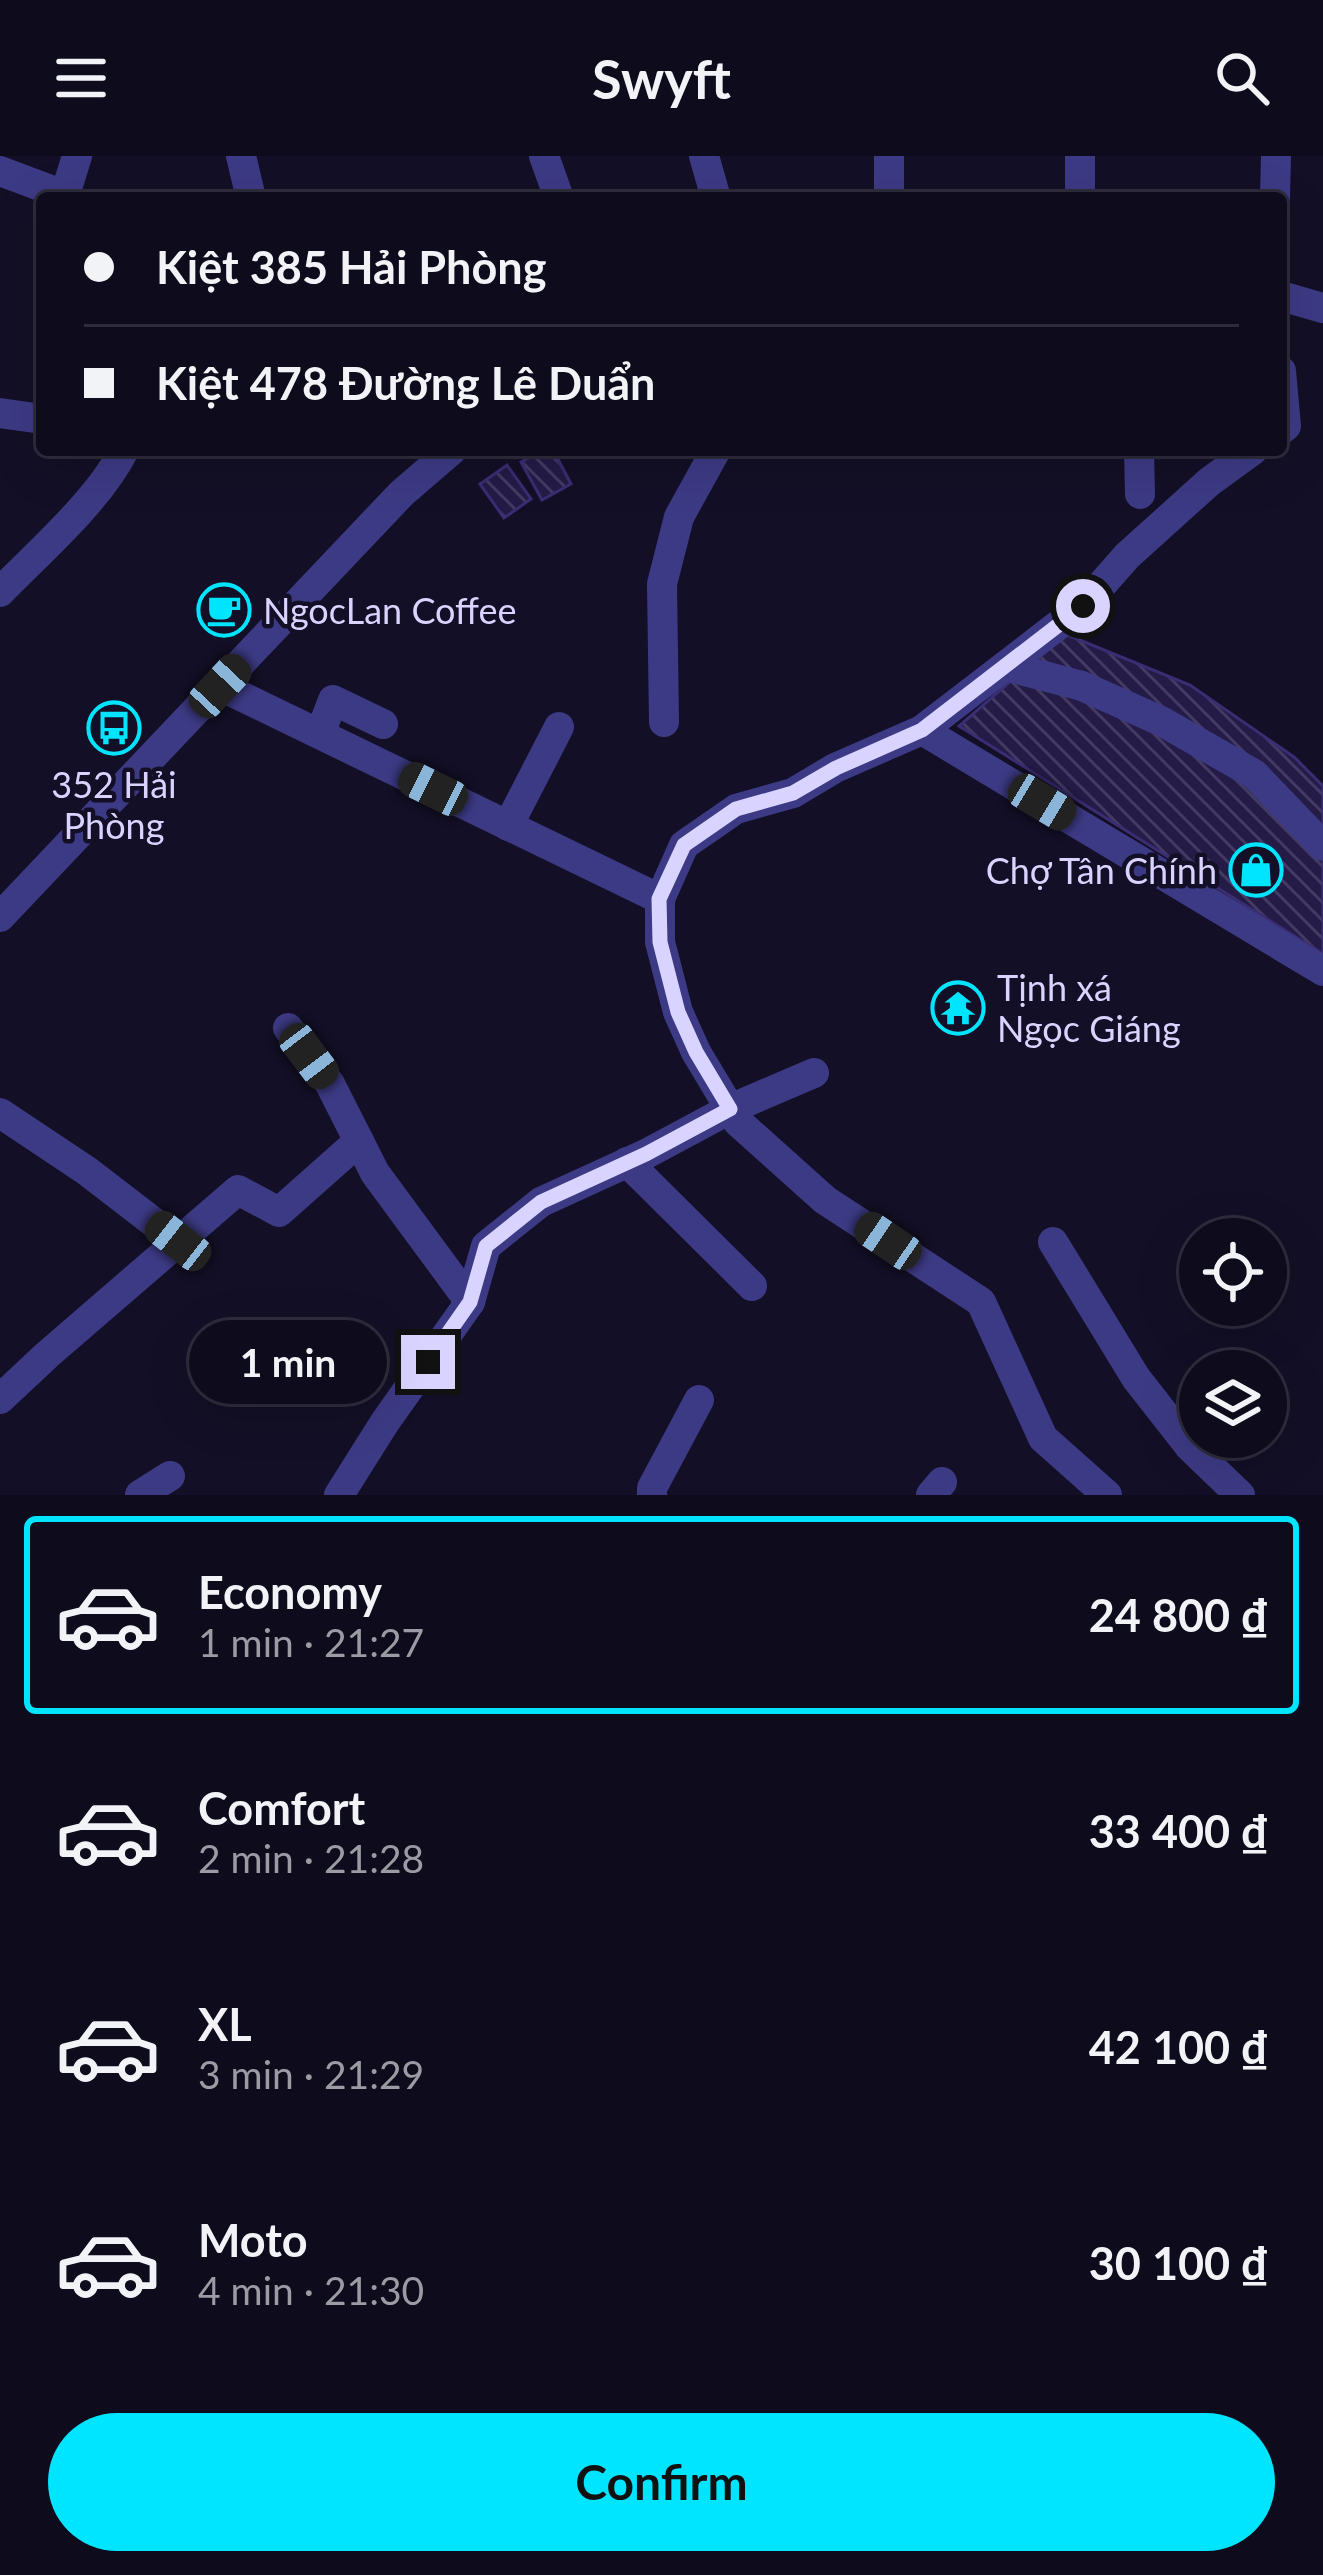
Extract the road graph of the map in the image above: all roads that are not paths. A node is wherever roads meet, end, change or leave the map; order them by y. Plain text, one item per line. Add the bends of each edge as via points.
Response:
1 (77, 156) edge
2 (241, 156) edge
3 (544, 156) edge
4 (704, 156) edge
5 (889, 156) edge
6 (1079, 156) edge
7 (1276, 156) edge
8 (0, 171) edge
9 (54, 192) edge
10 (65, 192) edge
11 (250, 192) edge
12 (557, 192) edge
13 (714, 192) edge
14 (889, 192) edge
15 (1080, 192) edge
16 (1275, 192) edge
17 (1287, 298) edge
18 (1323, 308) edge
19 (0, 413) edge
20 (36, 417) edge
21 (121, 456) edge
22 (445, 456) edge
23 (713, 456) edge
24 (1139, 456) edge
25 (1245, 456) edge
26 (1140, 494) dead end
27 (0, 592) edge
28 (1006, 667) junction
29 (220, 686) junction
30 (664, 722) dead end
31 (383, 724) dead end
32 (559, 727) dead end
33 (922, 730) junction
34 (320, 734) junction
35 (508, 826) junction
36 (1323, 846) edge
37 (659, 899) junction
38 (0, 917) edge
39 (1323, 971) edge
40 (288, 1028) dead end
41 (814, 1073) dead end
42 (730, 1109) junction
43 (0, 1113) edge
44 (359, 1141) junction
45 (627, 1162) junction
46 (178, 1241) junction
47 (1053, 1242) dead end
48 (752, 1286) dead end
49 (470, 1302) junction
50 (0, 1399) edge
51 (699, 1400) dead end
52 (170, 1476) dead end
53 (140, 1495) edge
54 (339, 1495) edge
55 (652, 1495) edge
56 (1107, 1495) edge
57 (1240, 1495) edge

1 - 10 street
2 - 11 street
3 - 12 street
4 - 13 street
5 - 14 street
6 - 15 street
7 - 16 street
8 - 9 street
17 - 18 street
19 - 20 street
21 - 27 street
22 - 29 street
23 - 30 street via 679,517 662,584
24 - 26 street
25 - 28 street
28 - 33 street
28 - 36 street via 1082,686 1163,722 1254,775
29 - 34 street
29 - 38 street
31 - 34 street via 333,700
32 - 35 street
33 - 37 street via 793,793 736,809 684,845
33 - 39 street
34 - 35 street
35 - 37 street
37 - 42 street via 660,942 678,1012
40 - 44 street
41 - 42 street
42 - 45 street
42 - 56 street via 825,1200 981,1302 1043,1438
43 - 46 street
44 - 46 street via 279,1212 238,1190
44 - 49 street
45 - 48 street
45 - 49 street via 541,1202 486,1246
46 - 50 street
47 - 57 street via 1136,1378 1190,1448
49 - 54 street
51 - 55 street
52 - 53 street

